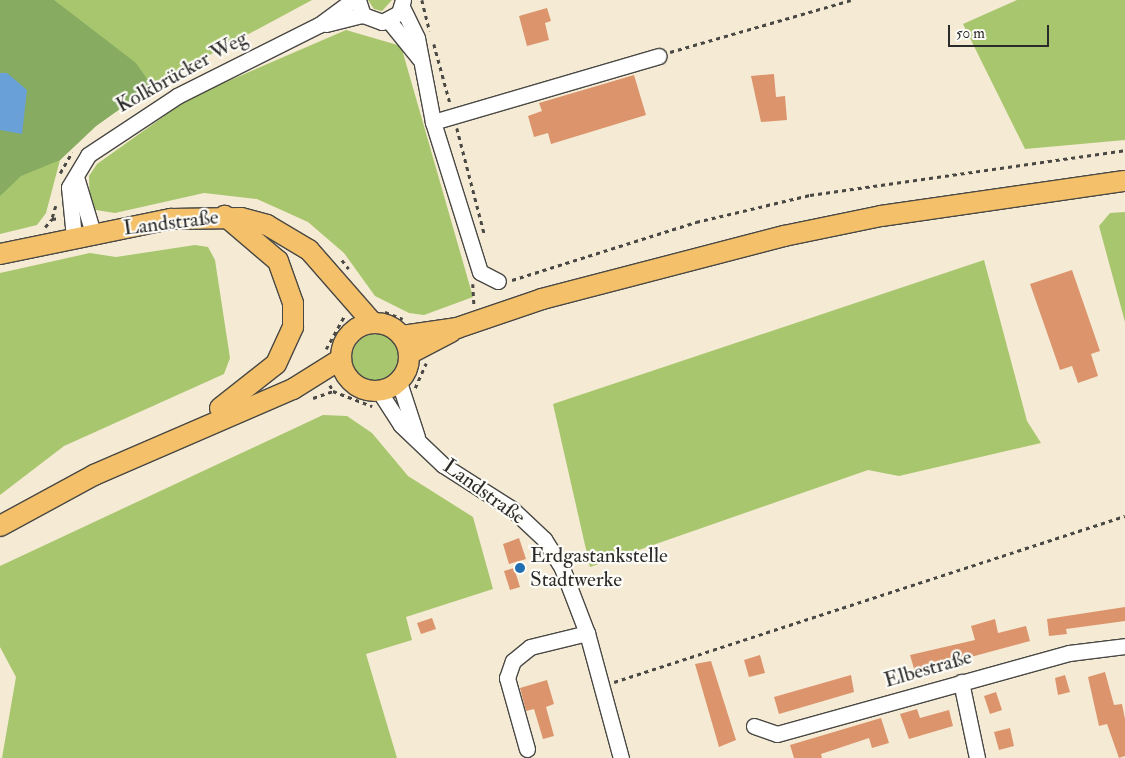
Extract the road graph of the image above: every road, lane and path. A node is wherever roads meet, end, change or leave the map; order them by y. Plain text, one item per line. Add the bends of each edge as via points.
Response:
1 (353, 0) edge
2 (358, 0) edge
3 (422, 0) edge
4 (851, 0) edge
5 (403, 3) edge
6 (423, 5) dead end
7 (363, 15) junction
8 (389, 21) junction
9 (319, 25) junction
10 (659, 56) joint
11 (420, 60) junction
12 (432, 122) junction
13 (73, 150) dead end
14 (1125, 150) edge
15 (76, 171) junction
16 (59, 177) dead end
17 (1125, 181) edge
18 (57, 196) dead end
19 (225, 216) junction
20 (71, 217) junction
21 (93, 233) junction
22 (74, 237) junction
23 (0, 254) edge
24 (339, 258) dead end
25 (344, 276) junction
26 (472, 277) dead end
27 (498, 281) joint
28 (471, 308) dead end
29 (367, 315) junction
30 (354, 331) junction
31 (408, 338) junction
32 (341, 359) junction
33 (349, 379) junction
34 (399, 382) junction
35 (293, 389) junction
36 (379, 391) junction
37 (209, 424) junction
38 (418, 440) junction
39 (1125, 516) edge
40 (0, 526) edge
41 (587, 633) junction
42 (1120, 646) edge
43 (961, 682) junction
44 (601, 687) junction
45 (754, 726) dead end
46 (527, 749) dead end
47 (621, 758) edge
48 (977, 758) edge

1 - 9 street, Kolkbrücker Weg
2 - 7 street
3 - 6 path
4 - 10 path
5 - 8 street
5 - 11 street via 417,38
7 - 8 street via 375,22
7 - 9 street, Kolkbrücker Weg
8 - 11 street
9 - 15 street, Kolkbrücker Weg via 169,101 108,138
10 - 12 street
11 - 12 street
12 - 27 street via 480,272
13 - 16 path
14 - 27 path via 810,195 696,222
15 - 20 street, Kolkbrücker Weg via 68,187
15 - 21 street via 79,198
17 - 31 main road via 890,215 784,236 551,297 457,328
18 - 20 path via 52,219
19 - 21 main road, Landstraße via 171,219
19 - 25 main road, Landstraße via 267,225 292,237
19 - 37 main road via 278,261 293,302 293,327 276,364 220,408
20 - 22 street, Kolkbrücker Weg
21 - 22 main road, Landstraße
22 - 23 main road, Landstraße
24 - 25 path
25 - 29 main road, Landstraße
25 - 30 main road, Landstraße
26 - 28 path via 477,294
29 - 30 main road
29 - 31 main road
29 - 31 path via 369,303
30 - 32 main road
31 - 34 main road
32 - 33 main road
32 - 35 main road
33 - 35 main road
33 - 36 main road via 358,387
34 - 36 main road
34 - 38 street, Landstraße
35 - 37 main road
36 - 38 street, Landstraße via 401,425
37 - 40 main road via 94,475
38 - 41 street, Landstraße via 444,465 512,509 544,539 562,568
39 - 44 path
41 - 44 street, Landstraße
41 - 46 street via 530,647 513,661 506,678
42 - 43 street, Elbestraße
43 - 45 street, Elbestraße via 777,734
43 - 48 street
44 - 47 street, Landstraße

